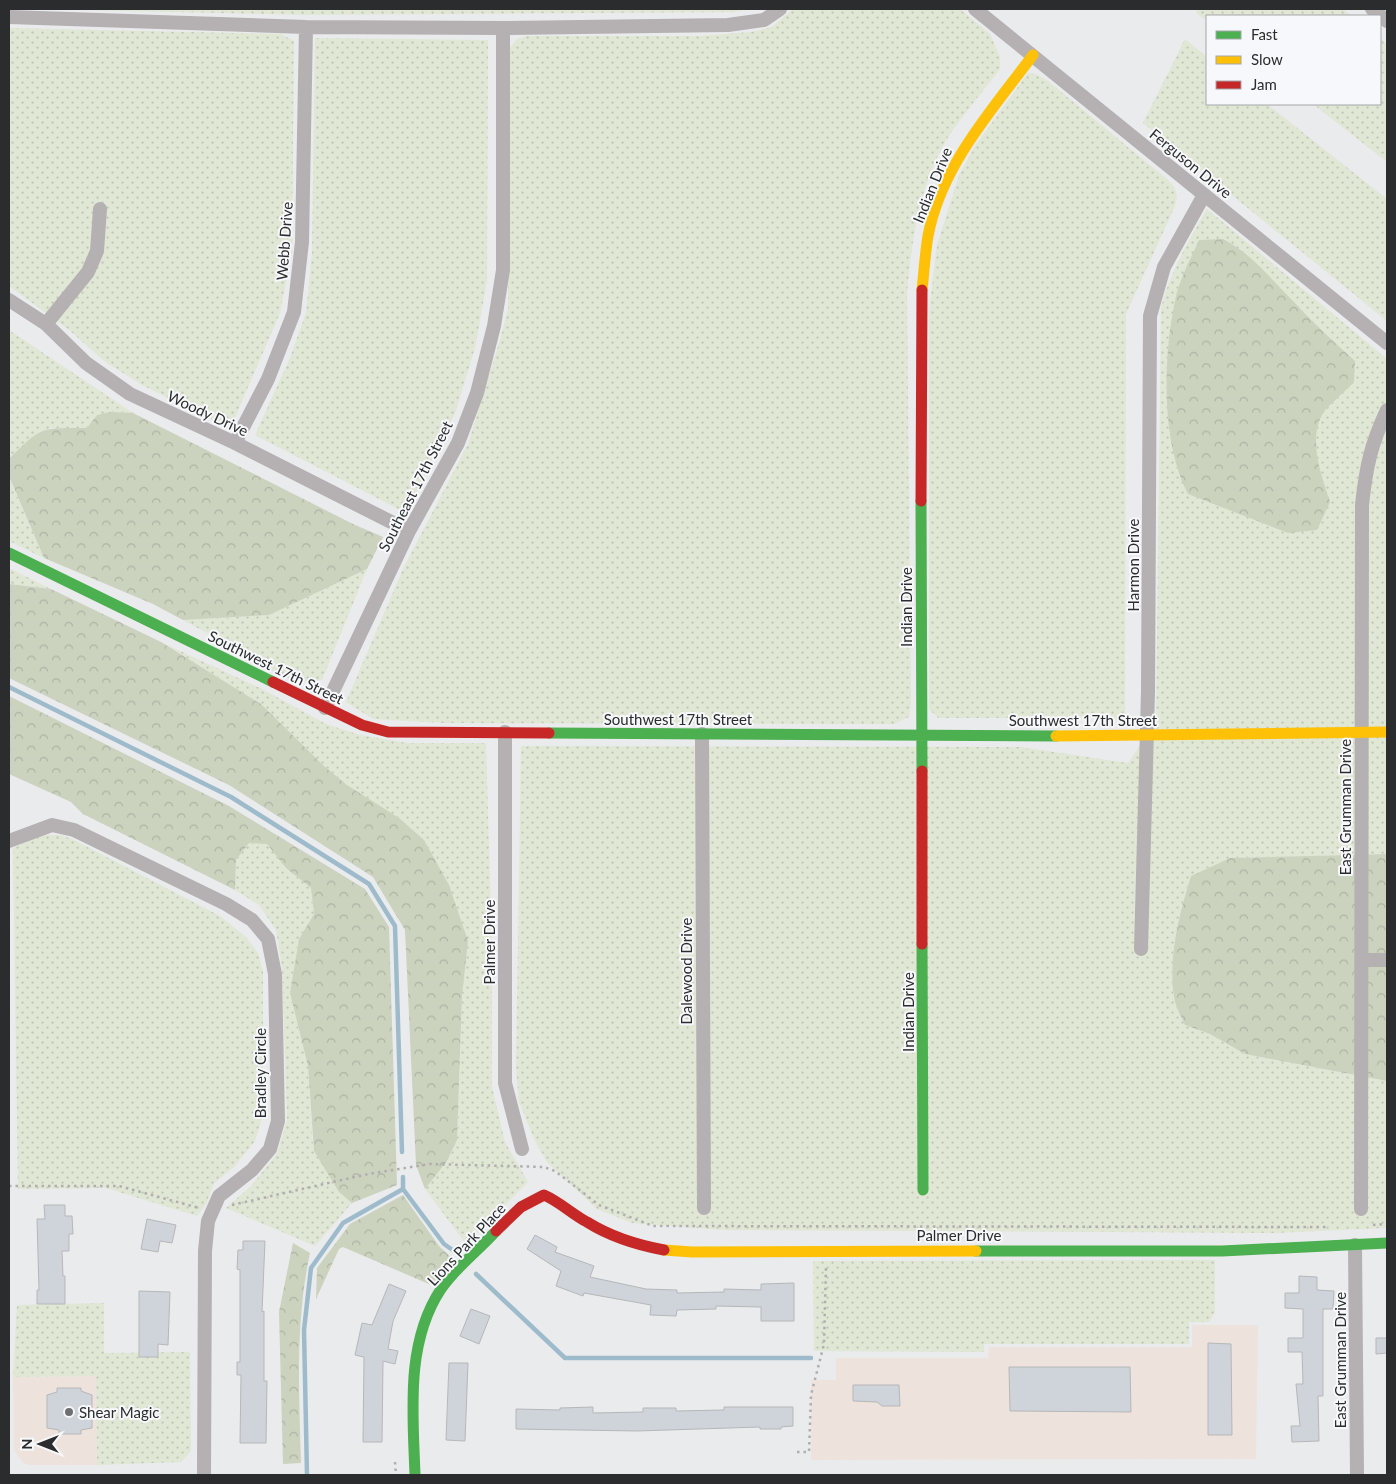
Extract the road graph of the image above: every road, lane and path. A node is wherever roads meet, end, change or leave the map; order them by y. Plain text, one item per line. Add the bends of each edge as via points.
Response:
1 (780, 9) edge
2 (974, 9) edge
3 (9, 17) edge
4 (306, 27) junction
5 (503, 28) junction
6 (1033, 55) junction
7 (1204, 195) junction
8 (100, 209) dead end
9 (9, 300) edge
10 (46, 324) junction
11 (1387, 343) edge
12 (1387, 410) edge
13 (235, 444) junction
14 (409, 531) junction
15 (9, 553) edge
16 (325, 708) junction
17 (505, 732) junction
18 (1361, 732) junction
19 (1387, 732) edge
20 (702, 734) junction
21 (922, 734) junction
22 (1146, 736) junction
23 (9, 841) edge
24 (1141, 948) dead end
25 (1362, 960) junction
26 (1387, 960) edge
27 (522, 1149) dead end
28 (923, 1190) dead end
29 (544, 1195) joint
30 (704, 1208) dead end
31 (1361, 1209) dead end
32 (1387, 1243) edge
33 (1356, 1245) junction
34 (826, 1266) dead end
35 (797, 1452) dead end
36 (395, 1462) dead end
37 (204, 1475) edge
38 (396, 1475) edge
39 (415, 1475) edge
40 (1357, 1475) edge

1 - 5 street via 764,20 728,25
2 - 6 street, Ferguson Drive
3 - 4 street
4 - 5 street
4 - 13 street, Webb Drive via 302,242 294,312 268,379
5 - 14 street, Southeast 17th Street via 503,270 494,326 477,393 458,444
6 - 7 street, Ferguson Drive
6 - 21 street, Indian Drive via 962,151 944,188 928,235 922,294
7 - 11 street, Ferguson Drive
7 - 22 street, Harmon Drive via 1164,267 1150,316
8 - 10 street via 97,251 88,272
9 - 10 street, Woody Drive
10 - 13 street, Woody Drive via 86,363 130,394
12 - 18 street, East Grumman Drive via 1366,466 1362,505
13 - 14 street, Woody Drive
14 - 16 street, Southeast 17th Street
15 - 16 street, Southwest 17th Street
16 - 17 street, Southwest 17th Street via 362,725 388,732
17 - 20 street, Southwest 17th Street
17 - 27 street, Palmer Drive via 505,1083
18 - 19 street, Southwest 17th Street
18 - 22 street, Southwest 17th Street
18 - 25 street, East Grumman Drive
20 - 21 street, Southwest 17th Street
20 - 30 street, Dalewood Drive
21 - 22 street, Southwest 17th Street
21 - 28 street, Indian Drive
22 - 24 street, Harmon Drive
23 - 37 street, Bradley Circle via 52,825 74,830 226,904 252,920 268,939 274,974 278,1121 270,1149 252,1170 219,1196 208,1221 205,1251
25 - 26 street
25 - 31 street, East Grumman Drive
29 - 33 street, Palmer Drive via 623,1240 657,1250 1222,1251
29 - 39 street, Lions Park Place via 525,1202 437,1296 415,1358
32 - 33 street, Palmer Drive
33 - 40 street, East Grumman Drive
34 - 35 path via 822,1356 812,1395 809,1452
36 - 38 path

